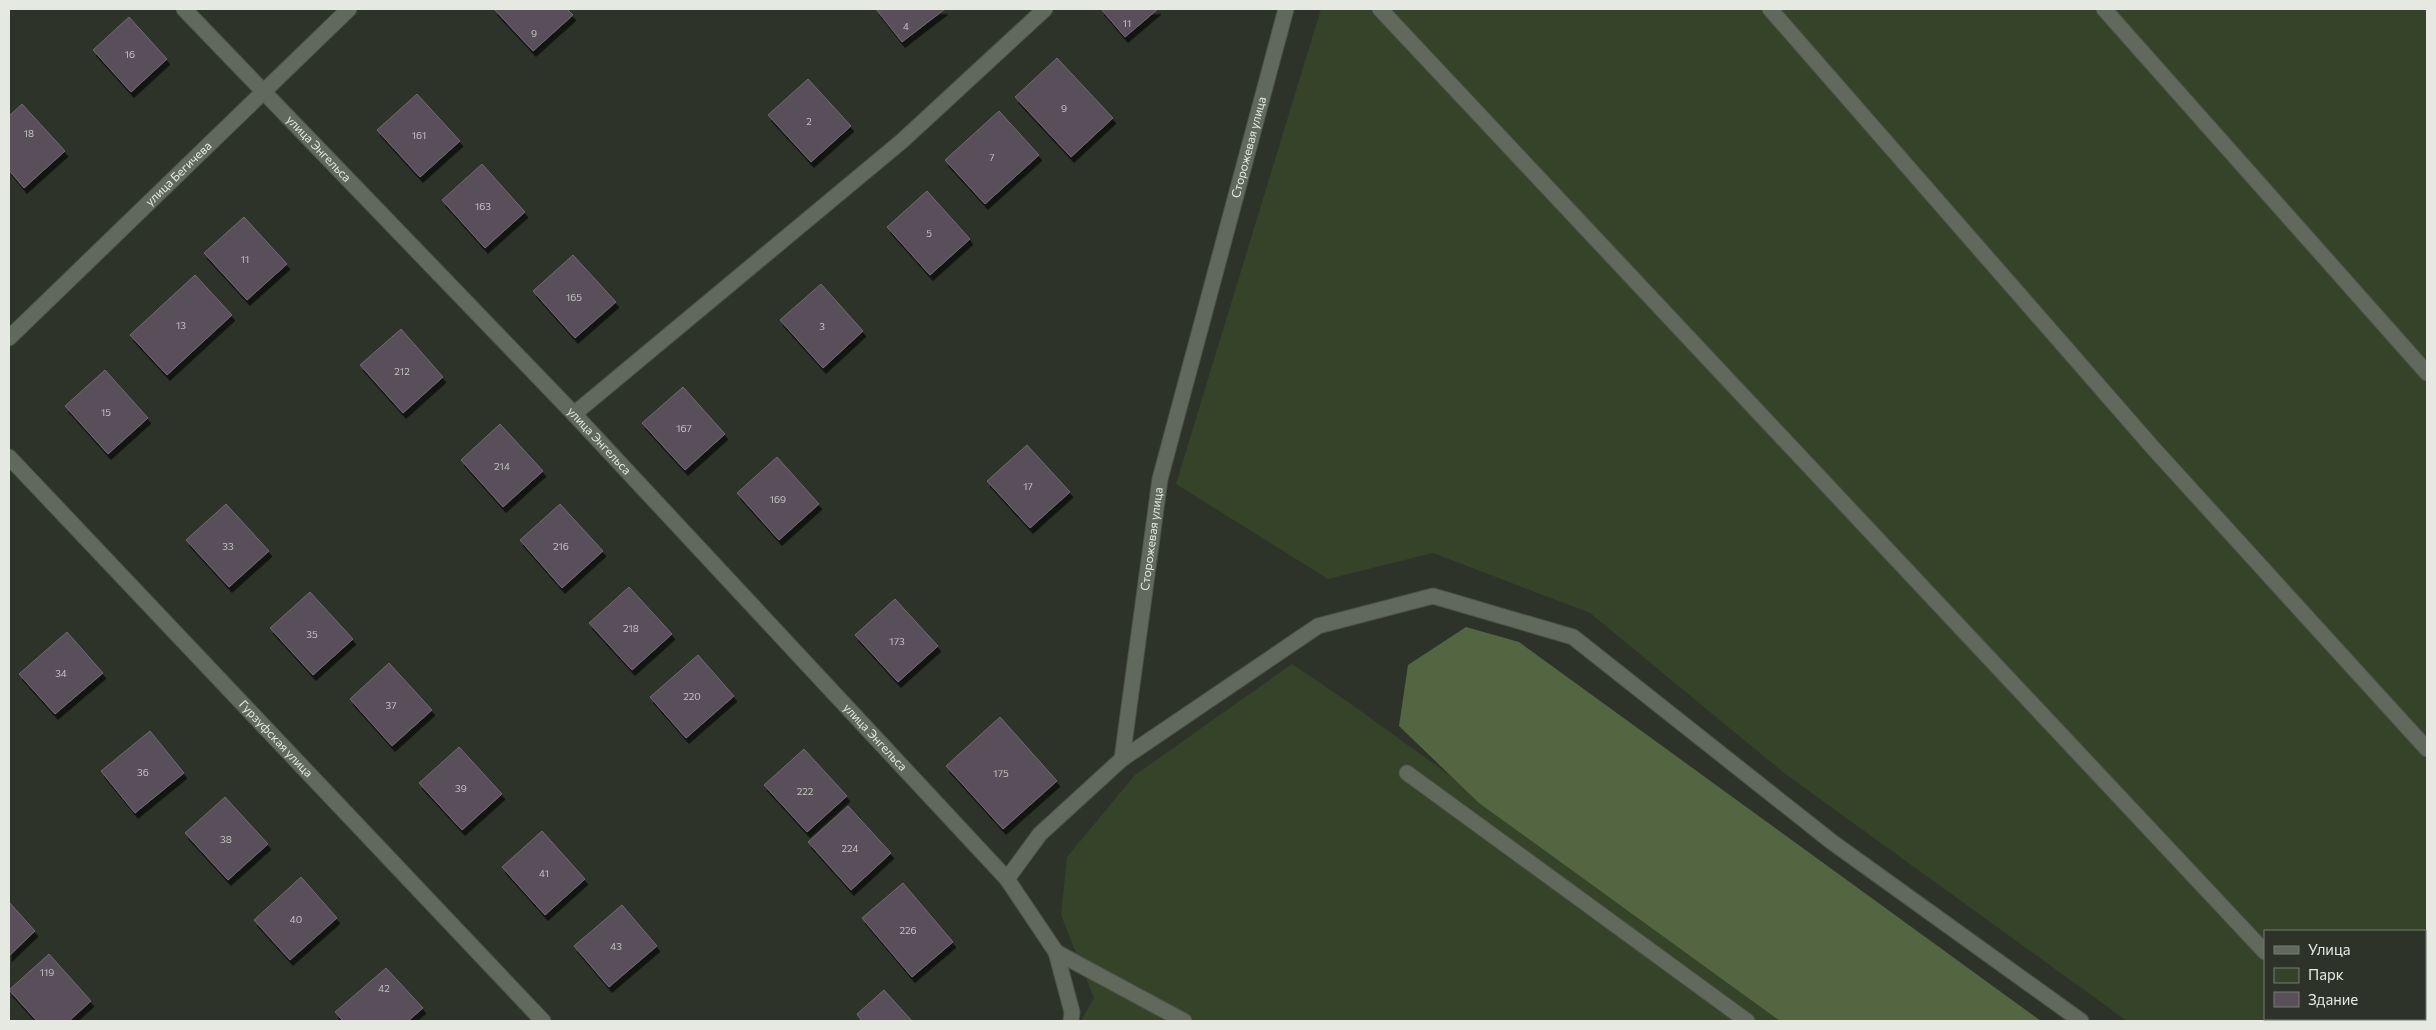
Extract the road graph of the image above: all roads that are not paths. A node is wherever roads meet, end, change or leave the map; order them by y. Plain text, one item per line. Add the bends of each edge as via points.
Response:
1 (184, 9) edge
2 (349, 9) edge
3 (1045, 9) edge
4 (1286, 9) edge
5 (1380, 9) edge
6 (1770, 9) edge
7 (2104, 9) edge
8 (262, 91) junction
9 (9, 338) edge
10 (2427, 373) edge
11 (574, 414) junction
12 (9, 456) edge
13 (2427, 749) edge
14 (1122, 758) junction
15 (1407, 773) dead end
16 (1008, 879) junction
17 (2264, 951) edge
18 (1056, 952) junction
19 (543, 1021) edge
20 (1071, 1021) edge
21 (1184, 1021) edge
22 (1747, 1021) edge
23 (2081, 1021) edge

1 - 8 street, улица Энгельса
2 - 8 street, улица Бегичева
3 - 11 street via 902,141
4 - 14 street, Сторожевая улица via 1160,479
5 - 17 street
6 - 13 street via 2154,449
7 - 10 street
8 - 9 street, улица Бегичева
8 - 11 street, улица Энгельса
11 - 16 street, улица Энгельса
12 - 19 street, Гурзуфская улица
14 - 16 street via 1040,834
14 - 23 street via 1318,626 1433,596 1572,637 1832,842
15 - 22 street
16 - 18 street
18 - 20 street via 1072,1012
18 - 21 street

